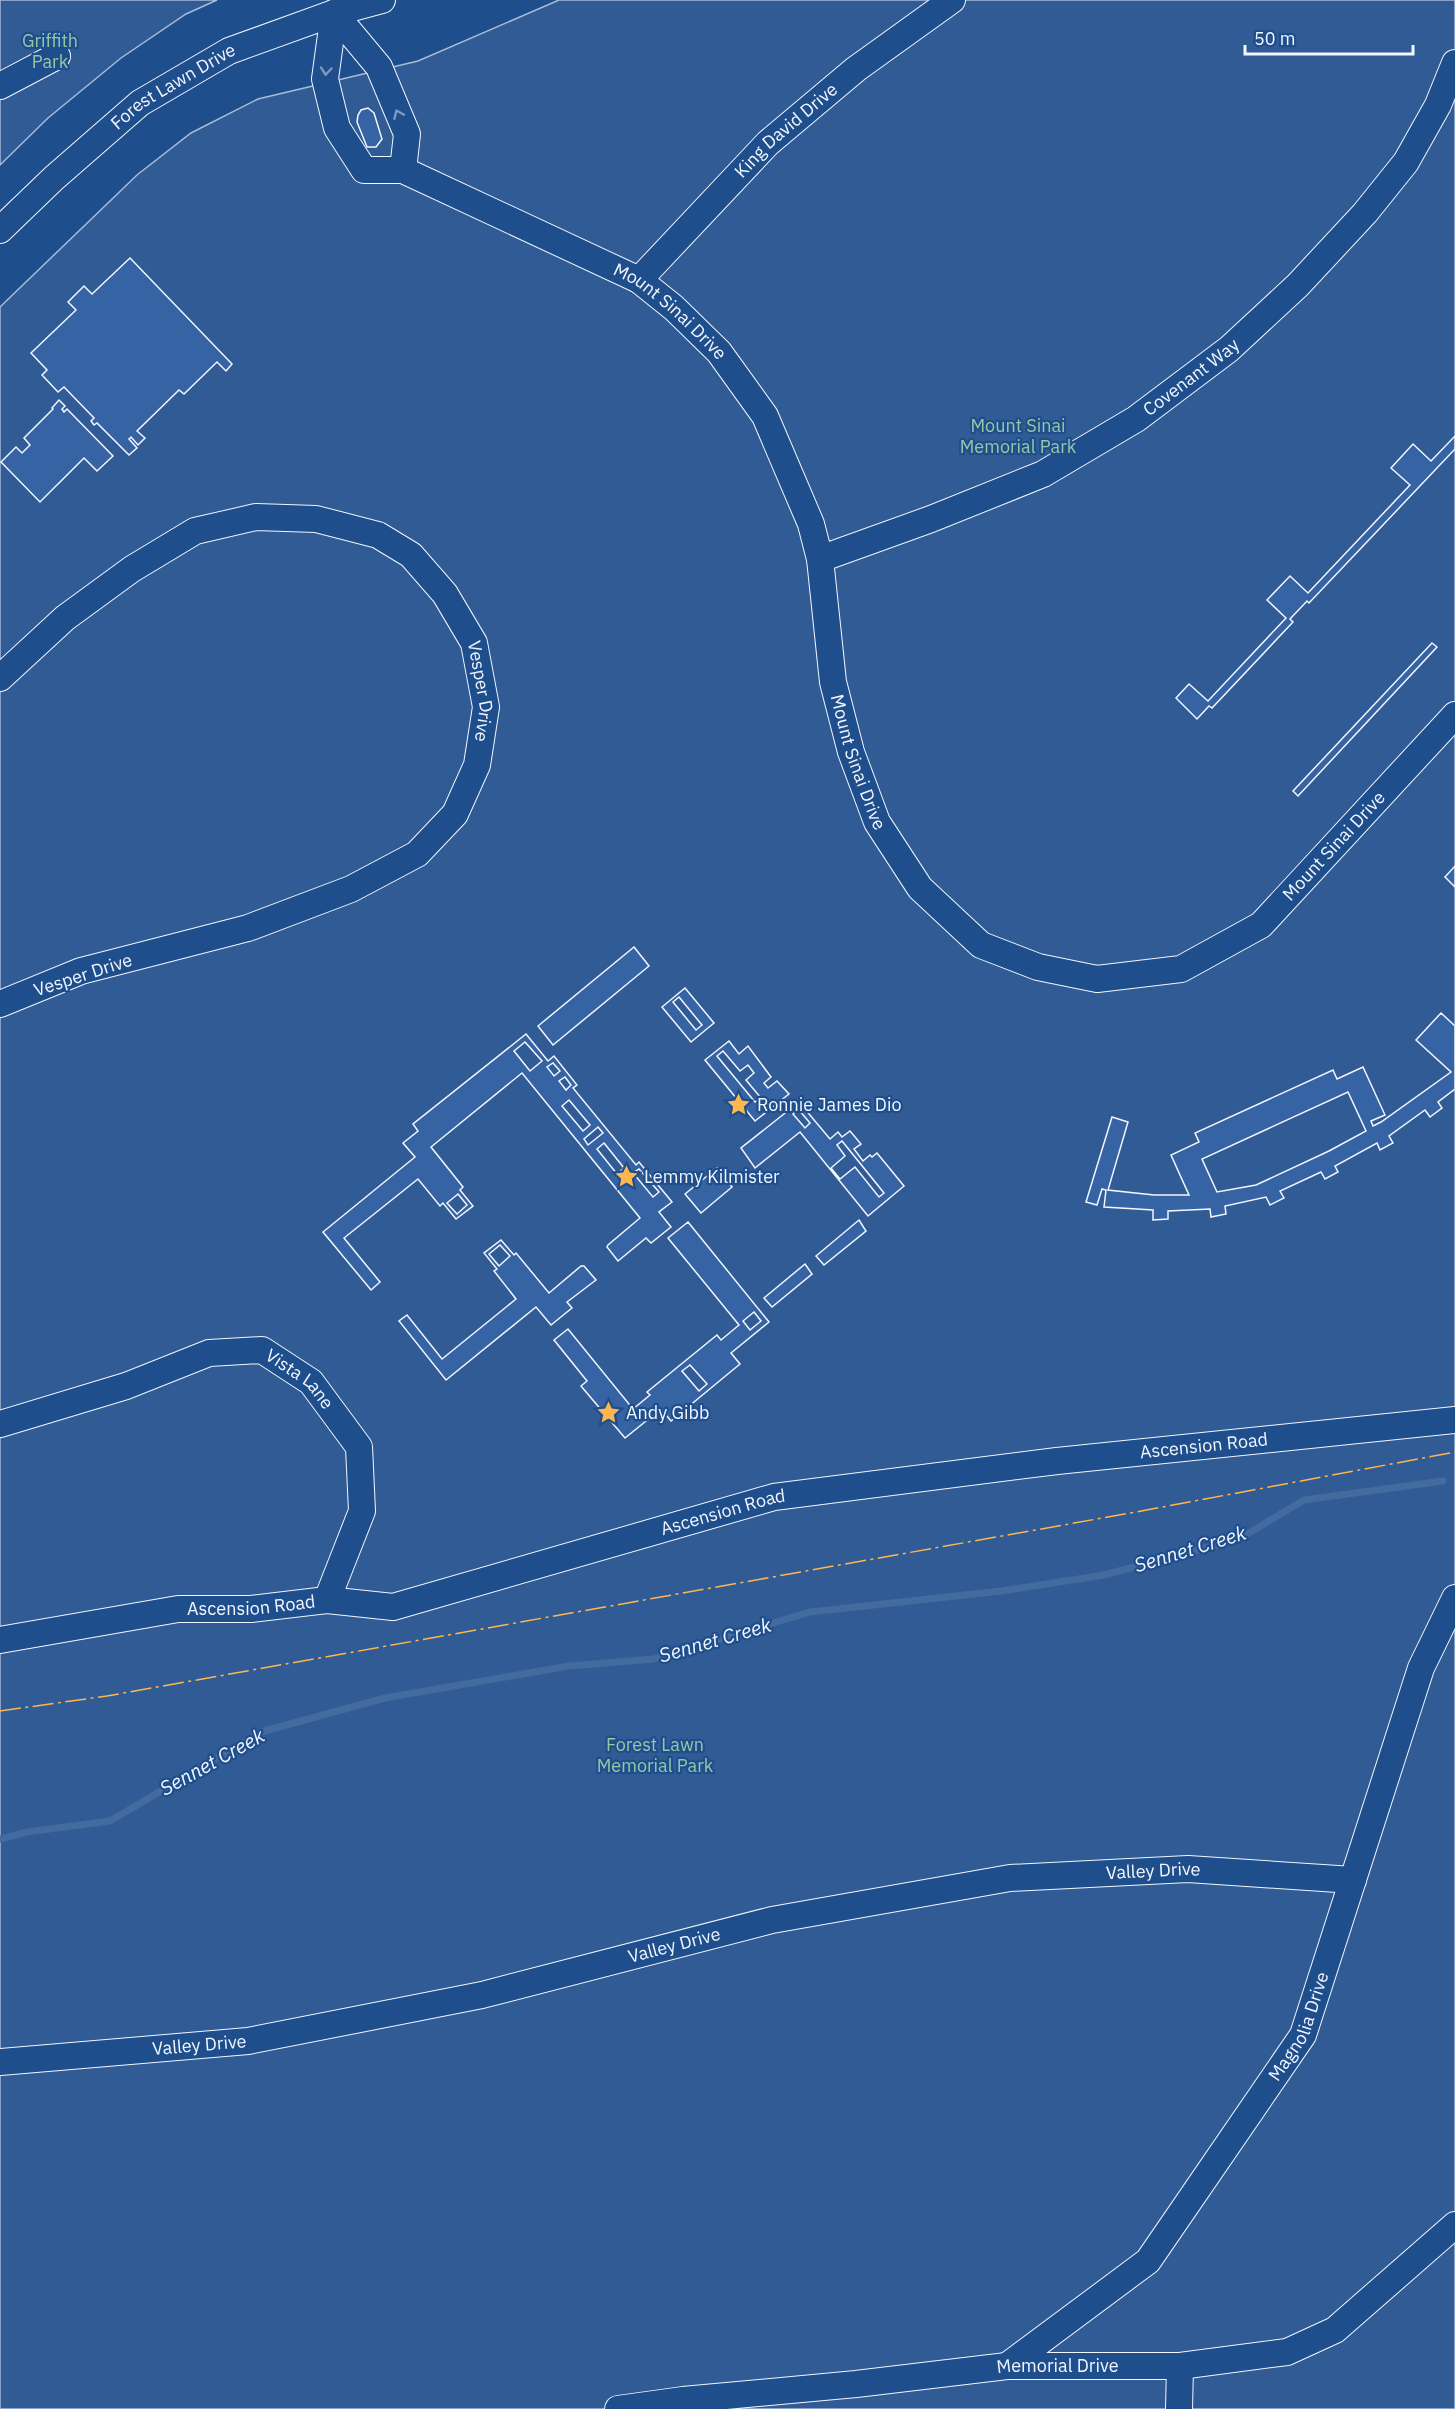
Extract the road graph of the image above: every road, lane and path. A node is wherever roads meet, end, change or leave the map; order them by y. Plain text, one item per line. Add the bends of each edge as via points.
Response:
1 (382, 0) edge
2 (952, 0) edge
3 (334, 13) junction
4 (57, 56) dead end
5 (1455, 63) edge
6 (0, 86) edge
7 (403, 170) junction
8 (0, 230) edge
9 (639, 280) junction
10 (820, 559) junction
11 (0, 678) edge
12 (1455, 715) edge
13 (0, 1004) edge
14 (1455, 1420) edge
15 (0, 1424) edge
16 (1455, 1598) edge
17 (327, 1600) junction
18 (0, 1640) edge
19 (1353, 1880) junction
20 (0, 2062) edge
21 (1455, 2225) edge
22 (1007, 2366) junction
23 (1180, 2366) junction
24 (618, 2409) edge
25 (1179, 2409) edge

1 - 3 street, Forest Lawn Drive
2 - 9 street, King David Drive via 856,69 768,143
7 -> 3 street via 407,134 380,67
3 -> 7 street, Mount Sinai Drive via 325,79 337,128 364,170
3 - 8 street, Forest Lawn Drive via 230,51 140,104
4 - 6 street
5 - 10 street, Covenant Way via 1438,105 1406,162 1298,285 1229,349 1136,419 1043,474
7 - 9 street, Mount Sinai Drive
9 - 10 street, Mount Sinai Drive via 719,352 765,416 811,524
10 - 12 street, Mount Sinai Drive via 832,682 850,752 877,822 920,888 981,945 1038,967 1097,979 1181,969 1261,925
11 - 13 street, Vesper Drive via 65,618 132,569 195,531 256,517 316,519 378,535 411,555 445,594 474,643 486,707 477,765 454,814 417,854 351,889 248,928 81,971
14 - 17 street, Ascension Road via 1057,1461 774,1497 393,1607
15 - 17 street, Vista Lane via 126,1386 209,1353 262,1350 311,1382 359,1447 362,1511
16 - 19 street, Magnolia Drive via 1420,1668
17 - 18 street, Ascension Road via 251,1608 178,1609
19 - 20 street, Valley Drive via 1188,1869 1010,1878 772,1920 482,1995 248,2041
19 - 22 street, Magnolia Drive via 1303,2035 1148,2261
21 - 23 street, Memorial Drive via 1335,2330 1287,2352
22 - 23 street, Memorial Drive
22 - 24 street, Memorial Drive
23 - 25 street

